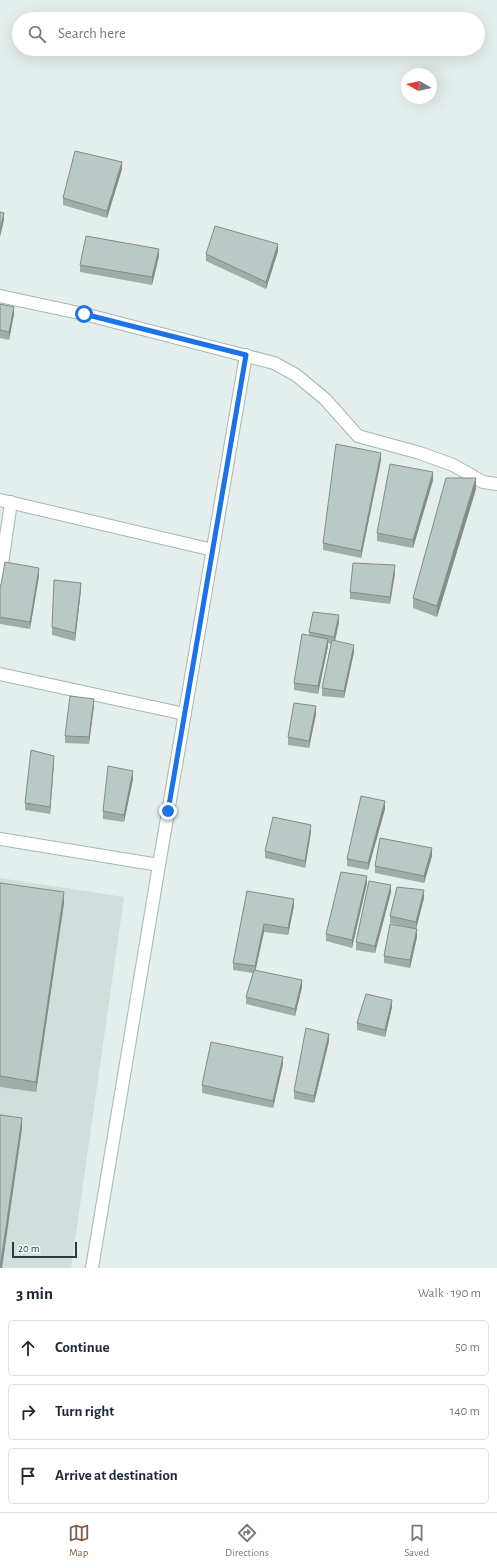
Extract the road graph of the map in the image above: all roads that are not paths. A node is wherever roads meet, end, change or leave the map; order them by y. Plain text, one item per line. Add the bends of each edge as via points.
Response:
1 (0, 296) edge
2 (246, 355) junction
3 (497, 484) edge
4 (6, 501) edge
5 (213, 550) junction
6 (0, 578) edge
7 (0, 674) edge
8 (185, 714) junction
9 (0, 839) edge
10 (158, 865) junction
11 (92, 1268) edge

1 - 2 street via 84,314
2 - 3 street via 274,363 296,375 325,399 358,436 453,465 482,482
2 - 5 street
4 - 5 street
4 - 6 street
5 - 8 street
7 - 8 street
8 - 10 street
9 - 10 street
10 - 11 street

